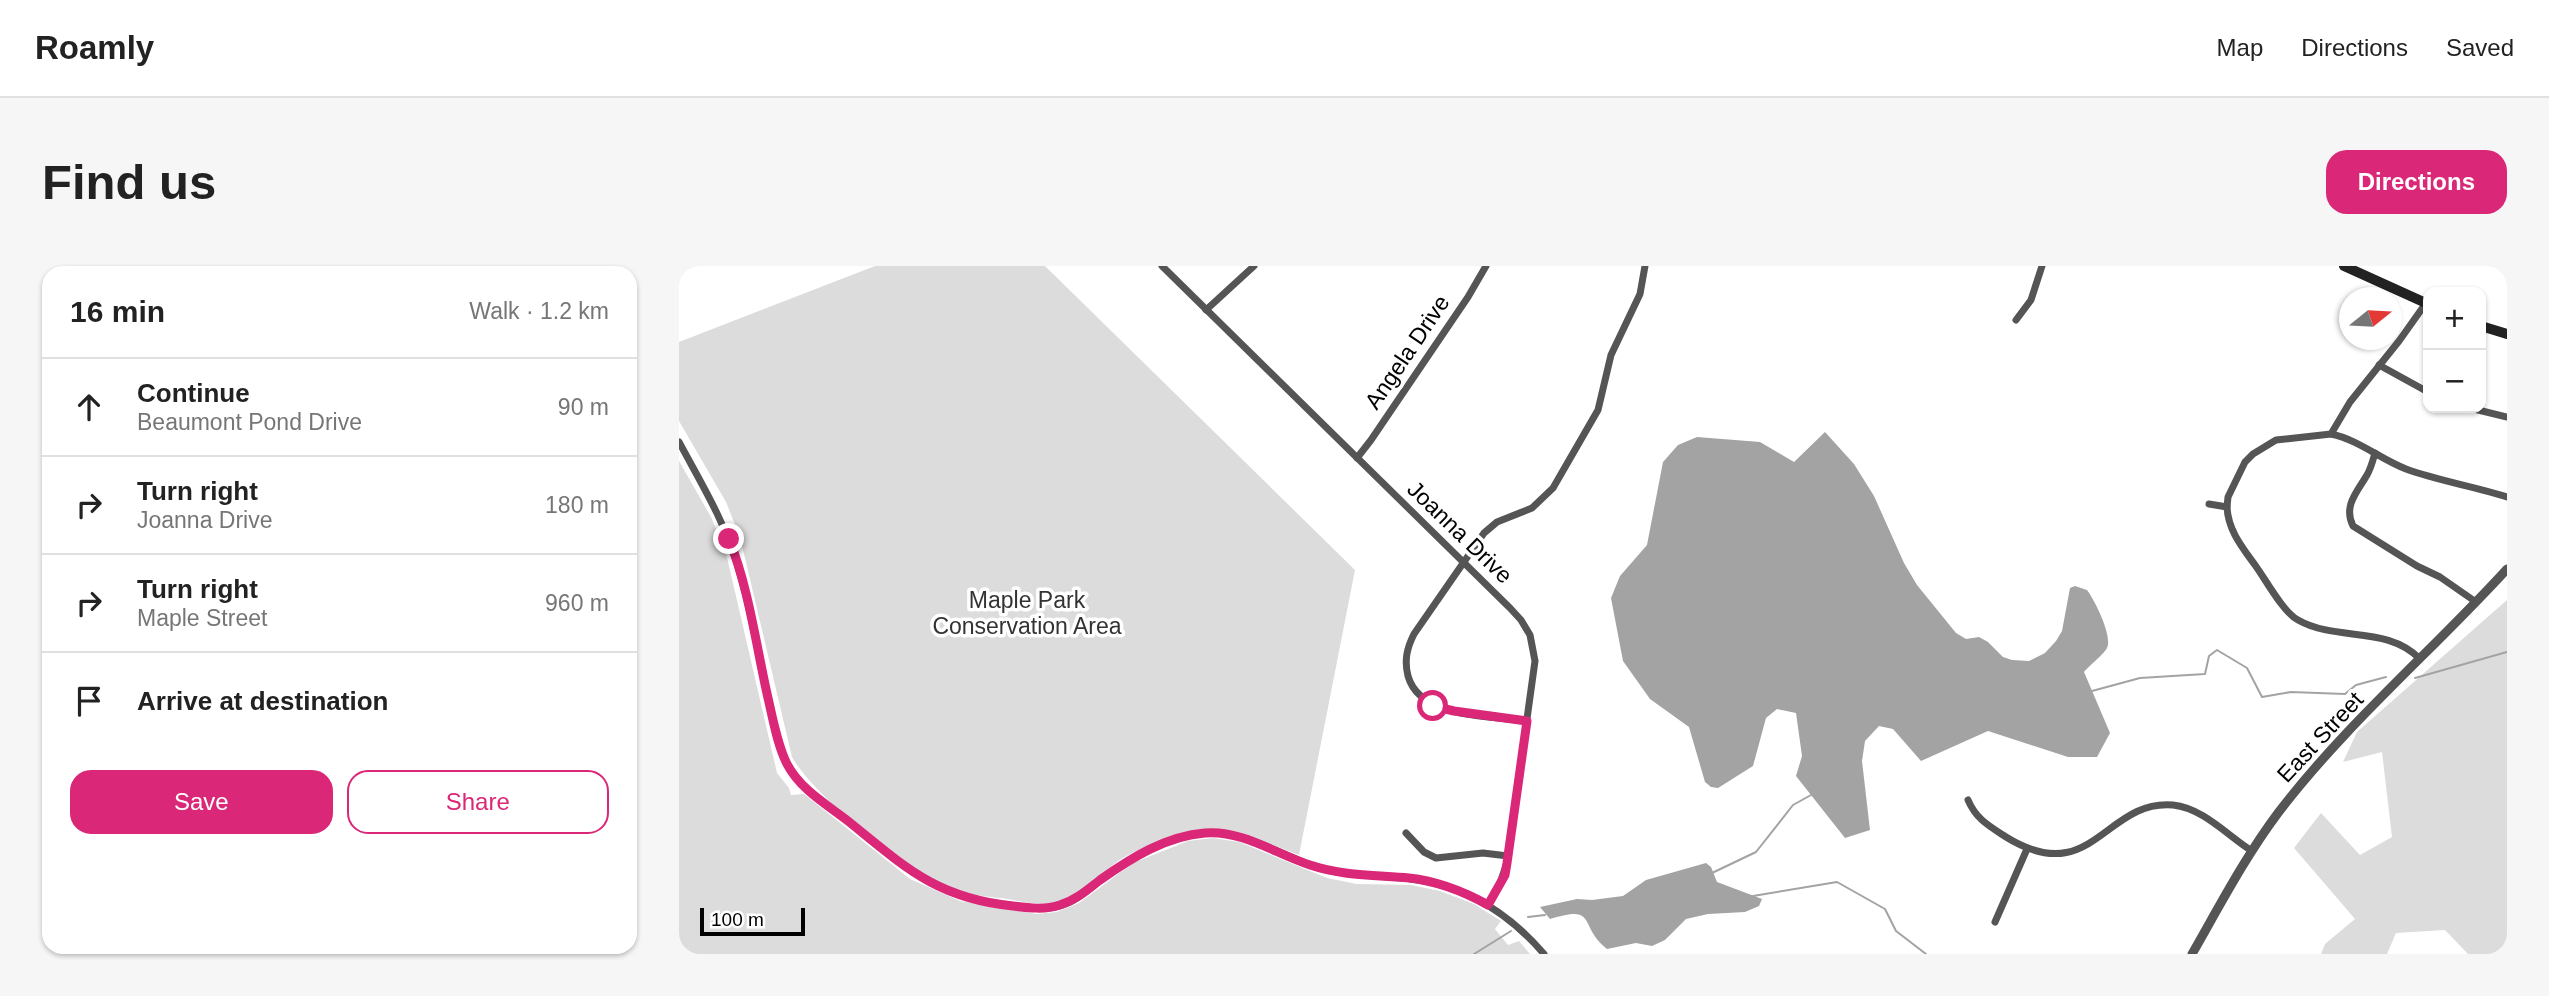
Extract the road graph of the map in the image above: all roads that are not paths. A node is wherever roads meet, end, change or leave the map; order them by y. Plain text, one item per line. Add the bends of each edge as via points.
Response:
1 (1162, 266) edge
2 (1254, 266) edge
3 (1486, 266) edge
4 (1645, 266) edge
5 (2042, 266) edge
6 (2344, 266) edge
7 (2423, 301) edge
8 (2423, 308) edge
9 (1206, 310) junction
10 (2016, 320) dead end
11 (2486, 328) edge
12 (2507, 334) edge
13 (2379, 365) junction
14 (2423, 389) edge
15 (2486, 412) edge
16 (2507, 417) edge
17 (2331, 434) junction
18 (679, 442) edge
19 (2375, 453) junction
20 (1357, 458) junction
21 (2507, 496) edge
22 (2210, 504) dead end
23 (2227, 507) junction
24 (1464, 563) junction
25 (2507, 569) edge
26 (2476, 602) junction
27 (2420, 659) junction
28 (1527, 721) junction
29 (1968, 800) dead end
30 (1406, 833) dead end
31 (2027, 849) junction
32 (2252, 851) junction
33 (1508, 856) junction
34 (1488, 905) junction
35 (1995, 922) dead end
36 (1544, 954) edge
37 (2192, 954) edge

1 - 9 street, Joanna Drive
2 - 9 street
3 - 20 street, Angela Drive
4 - 24 street via 1640,294 1611,355 1598,410 1553,488 1532,508 1490,527
5 - 10 street via 2031,300
6 - 7 main road
8 - 13 street
9 - 20 street, Joanna Drive
11 - 12 main road
13 - 14 street
13 - 17 street
15 - 16 street
17 - 19 street
17 - 23 street via 2276,440 2253,454 2245,462
18 - 34 street via 732,546 787,764 818,799 919,876 967,898 1053,908 1072,901 1151,849 1200,833 1219,833 1326,870 1436,883
19 - 21 street via 2428,476
19 - 26 street via 2350,504 2353,526
20 - 24 street, Joanna Drive
22 - 23 street
23 - 27 street via 2233,532 2294,618 2316,627 2392,640
24 - 28 street, Joanna Drive via 1521,620 1530,635 1535,661
24 - 28 street via 1409,646 1410,681 1433,706
25 - 26 street, East Street
26 - 27 street, East Street
27 - 32 street, East Street via 2303,782
28 - 33 street, Joanna Drive
29 - 31 street via 1980,820
30 - 33 street via 1436,858 1483,853
31 - 32 street via 2064,853 2087,845 2143,810 2170,805 2195,811
31 - 35 street
32 - 37 street, East Street
33 - 34 street, Joanna Drive via 1505,875
34 - 36 street via 1507,916

